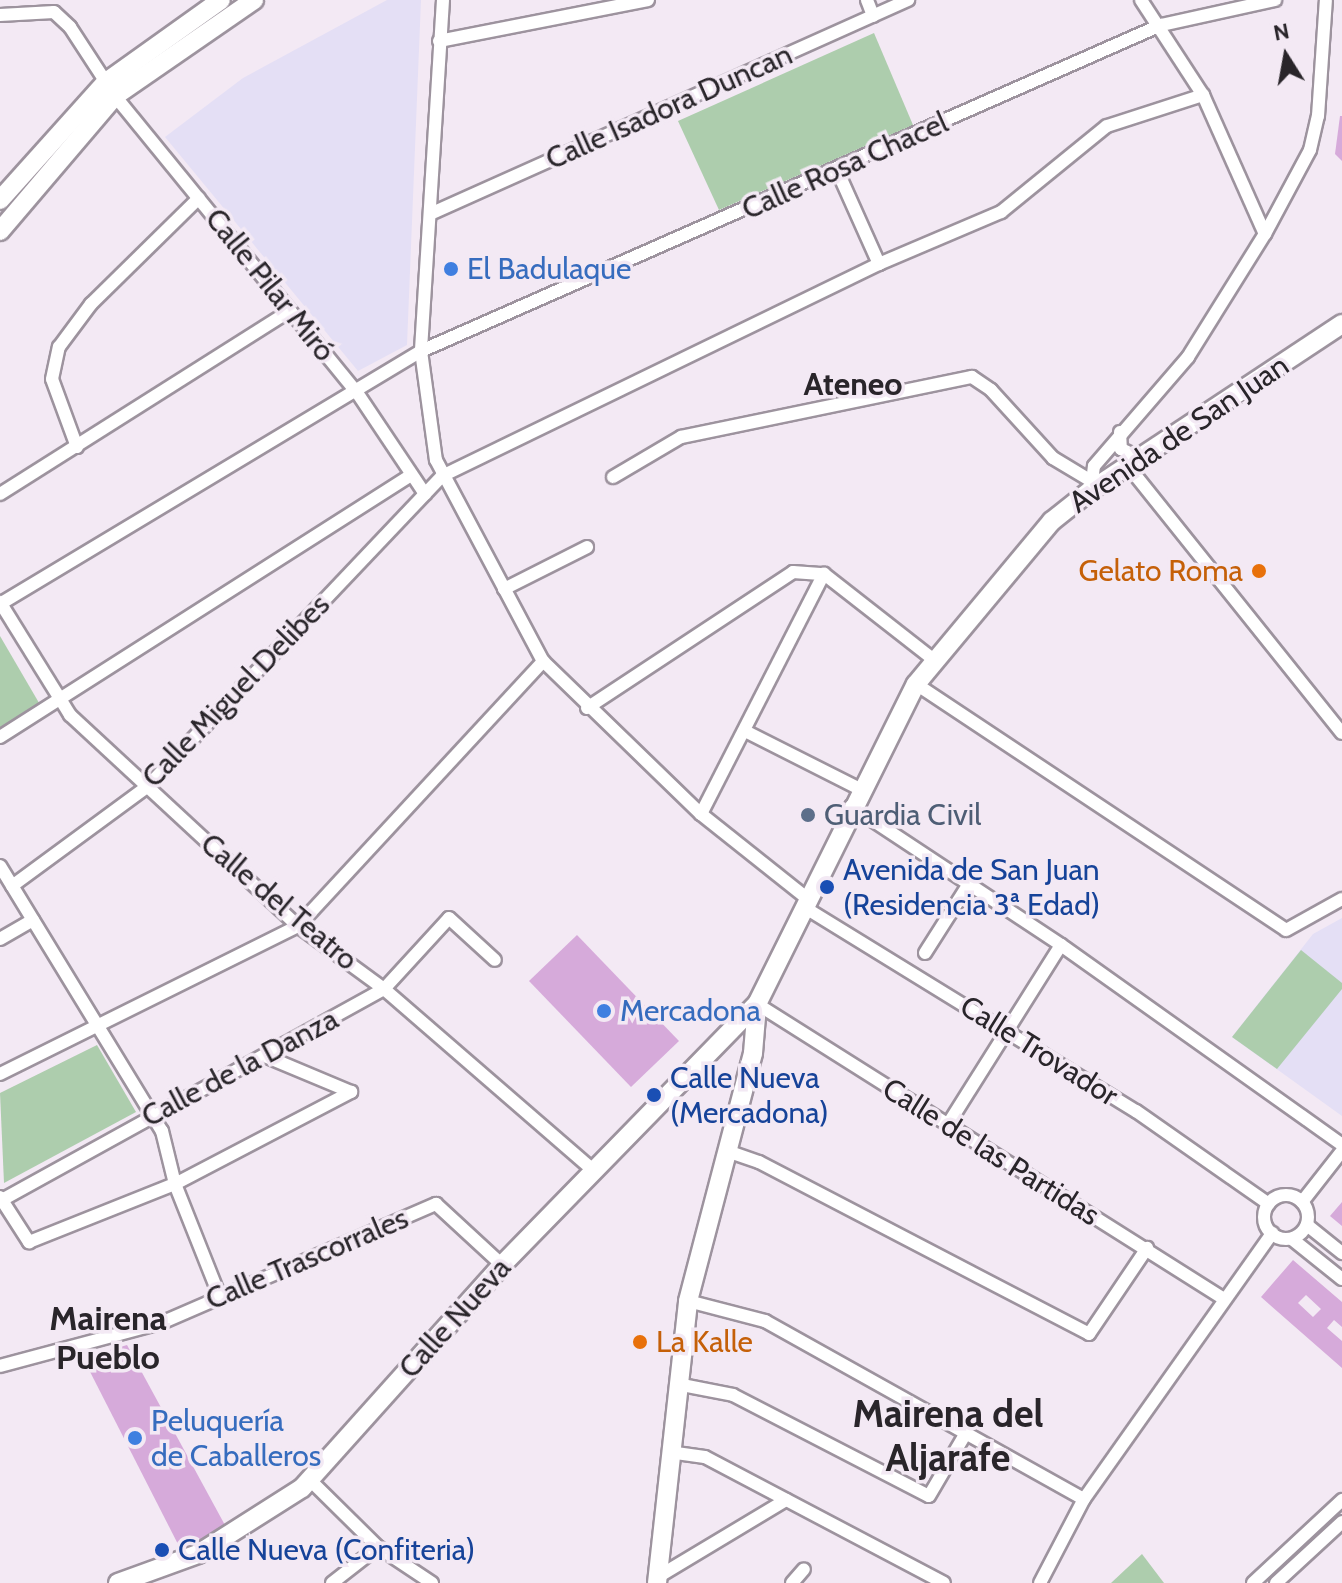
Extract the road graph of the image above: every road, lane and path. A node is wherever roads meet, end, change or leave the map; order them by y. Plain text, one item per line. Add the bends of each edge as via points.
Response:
1 (221, 0) edge
2 (254, 0) edge
3 (443, 0) edge
4 (648, 0) edge
5 (867, 0) edge
6 (908, 0) edge
7 (1141, 0) edge
8 (1275, 0) edge
9 (1326, 0) edge
10 (0, 15) edge
11 (873, 16) junction
12 (1161, 25) junction
13 (439, 41) junction
14 (111, 89) junction
15 (1203, 95) junction
16 (837, 170) junction
17 (199, 198) junction
18 (0, 200) edge
19 (430, 214) junction
20 (0, 231) edge
21 (1265, 234) junction
22 (879, 264) junction
23 (290, 311) junction
24 (1337, 331) edge
25 (421, 351) junction
26 (356, 391) junction
27 (1120, 432) junction
28 (77, 447) junction
29 (1134, 462) junction
30 (412, 475) junction
31 (442, 476) junction
32 (613, 477) dead end
33 (1089, 485) junction
34 (0, 494) edge
35 (425, 494) junction
36 (587, 547) dead end
37 (824, 574) junction
38 (504, 589) junction
39 (0, 603) edge
40 (934, 660) junction
41 (543, 661) junction
42 (916, 684) junction
43 (62, 701) junction
44 (587, 708) junction
45 (745, 731) junction
46 (1342, 733) edge
47 (0, 737) edge
48 (147, 787) junction
49 (860, 789) junction
50 (851, 806) junction
51 (701, 814) junction
52 (0, 866) edge
53 (969, 884) junction
54 (12, 886) junction
55 (1342, 899) edge
56 (806, 903) junction
57 (33, 920) junction
58 (298, 926) junction
59 (0, 939) edge
60 (1061, 945) junction
61 (925, 953) dead end
62 (495, 960) dead end
63 (384, 989) junction
64 (757, 1004) junction
65 (99, 1028) junction
66 (1006, 1030) junction
67 (729, 1033) junction
68 (754, 1039) junction
69 (265, 1056) junction
70 (0, 1074) edge
71 (152, 1115) junction
72 (947, 1126) junction
73 (1342, 1145) edge
74 (727, 1151) junction
75 (1342, 1151) edge
76 (593, 1170) junction
77 (175, 1184) junction
78 (1, 1200) edge
79 (1302, 1202) junction
80 (1269, 1204) junction
81 (1307, 1225) junction
82 (1272, 1233) junction
83 (1292, 1239) junction
84 (1147, 1248) junction
85 (1342, 1253) edge
86 (502, 1265) junction
87 (1342, 1279) edge
88 (220, 1297) junction
89 (1224, 1299) junction
90 (688, 1301) junction
91 (0, 1366) edge
92 (677, 1384) junction
93 (966, 1433) junction
94 (669, 1452) junction
95 (310, 1480) junction
96 (1084, 1499) junction
97 (786, 1500) junction
98 (1342, 1500) edge
99 (1342, 1522) edge
100 (378, 1547) junction
101 (804, 1569) dead end
102 (659, 1579) edge
103 (118, 1583) edge
104 (332, 1583) edge
105 (432, 1583) edge
106 (792, 1583) edge
107 (944, 1583) edge
108 (1040, 1583) edge
109 (1253, 1583) edge
110 (1276, 1583) edge

1 - 14 street
2 - 14 street
3 - 13 street, Calle Trovador
4 - 13 street
5 - 11 street
6 - 11 street, Calle Isadora Duncan
7 - 12 street
8 - 12 street, Calle Rosa Chacel
9 - 21 street via 1318,116 1310,150
10 - 14 street, Calle Pilar Miró via 54,12
11 - 19 street, Calle Isadora Duncan
12 - 15 street
12 - 16 street, Calle Rosa Chacel
13 - 19 street, Calle Trovador
14 - 17 street, Calle Pilar Miró
14 - 18 street
14 - 20 street
15 - 21 street
15 - 22 street via 1107,126 1001,212
16 - 22 street
16 - 25 street, Calle Rosa Chacel
17 - 23 street, Calle Pilar Miró
17 - 28 street via 91,304 59,347 52,379
19 - 25 street, Calle Trovador
21 - 27 street via 1188,357
22 - 31 street
23 - 26 street, Calle Pilar Miró
23 - 28 street
24 - 29 street, Avenida de San Juan
25 - 26 street, Calle Rosa Chacel
25 - 31 street, Calle Trovador
26 - 30 street, Calle Pilar Miró
26 - 39 street, Calle Rosa Chacel
27 - 29 street via 1121,449
27 - 33 street
28 - 34 street
29 - 33 street, Avenida de San Juan
29 - 46 street
30 - 35 street, Calle Pilar Miró
30 - 43 street
31 - 35 street, Calle Miguel Delibes
31 - 38 street, Calle Trovador
32 - 33 street via 681,437 972,377 991,390 1053,458
33 - 40 street, Avenida de San Juan
35 - 48 street, Calle Miguel Delibes
36 - 38 street
37 - 40 street
37 - 44 street via 793,572
37 - 45 street
38 - 41 street, Calle Trovador
39 - 43 street, Calle del Teatro
40 - 42 street, Avenida de San Juan
41 - 44 street, Calle Trovador
41 - 58 street
42 - 49 street, Avenida de San Juan
42 - 55 street via 1286,930
43 - 47 street
43 - 48 street, Calle del Teatro
44 - 51 street, Calle Trovador
45 - 49 street
45 - 51 street
48 - 54 street, Calle Miguel Delibes
48 - 58 street, Calle del Teatro
49 - 50 street, Avenida de San Juan
50 - 53 street
50 - 56 street, Avenida de San Juan
51 - 56 street, Calle Trovador
52 - 54 street
53 - 60 street
53 - 61 street
54 - 57 street
56 - 64 street, Avenida de San Juan
56 - 66 street, Calle Trovador
57 - 59 street
57 - 65 street
58 - 63 street, Calle del Teatro
58 - 65 street
60 - 66 street
60 - 73 street
62 - 63 street, Calle de la Danza via 449,918
63 - 69 street, Calle de la Danza
63 - 76 street, Calle del Teatro
64 - 67 street, Calle Nueva
64 - 68 street
64 - 72 street, Calle de las Partidas
65 - 70 street
65 - 71 street
66 - 72 street
66 - 80 street, Calle Trovador
67 - 68 street
67 - 76 street, Calle Nueva
68 - 74 street
69 - 71 street, Calle de la Danza
69 - 77 street via 351,1092
71 - 77 street via 162,1131
71 - 78 street, Calle de la Danza
72 - 84 street, Calle de las Partidas
74 - 84 street via 759,1162 1089,1334
74 - 90 street
75 - 79 street
76 - 86 street, Calle Nueva
77 - 78 street via 29,1242
77 - 88 street
79 - 80 street via 1289,1196
79 - 81 street
80 - 82 street via 1265,1216
81 - 83 street
81 - 85 street
82 - 83 street
82 - 89 street
83 - 87 street
84 - 89 street, Calle de las Partidas
86 - 88 street, Calle Trascorrales via 436,1204
86 - 95 street, Calle Nueva
88 - 91 street, Calle Trascorrales via 161,1323
89 - 96 street
90 - 92 street
90 - 93 street via 765,1321
92 - 93 street via 733,1395 929,1496
92 - 94 street
93 - 96 street
94 - 97 street via 705,1457
94 - 102 street
95 - 100 street
95 - 103 street, Calle Nueva via 198,1554
96 - 108 street
97 - 102 street
97 - 107 street
98 - 109 street
99 - 110 street
100 - 104 street
100 - 105 street
101 - 106 street

